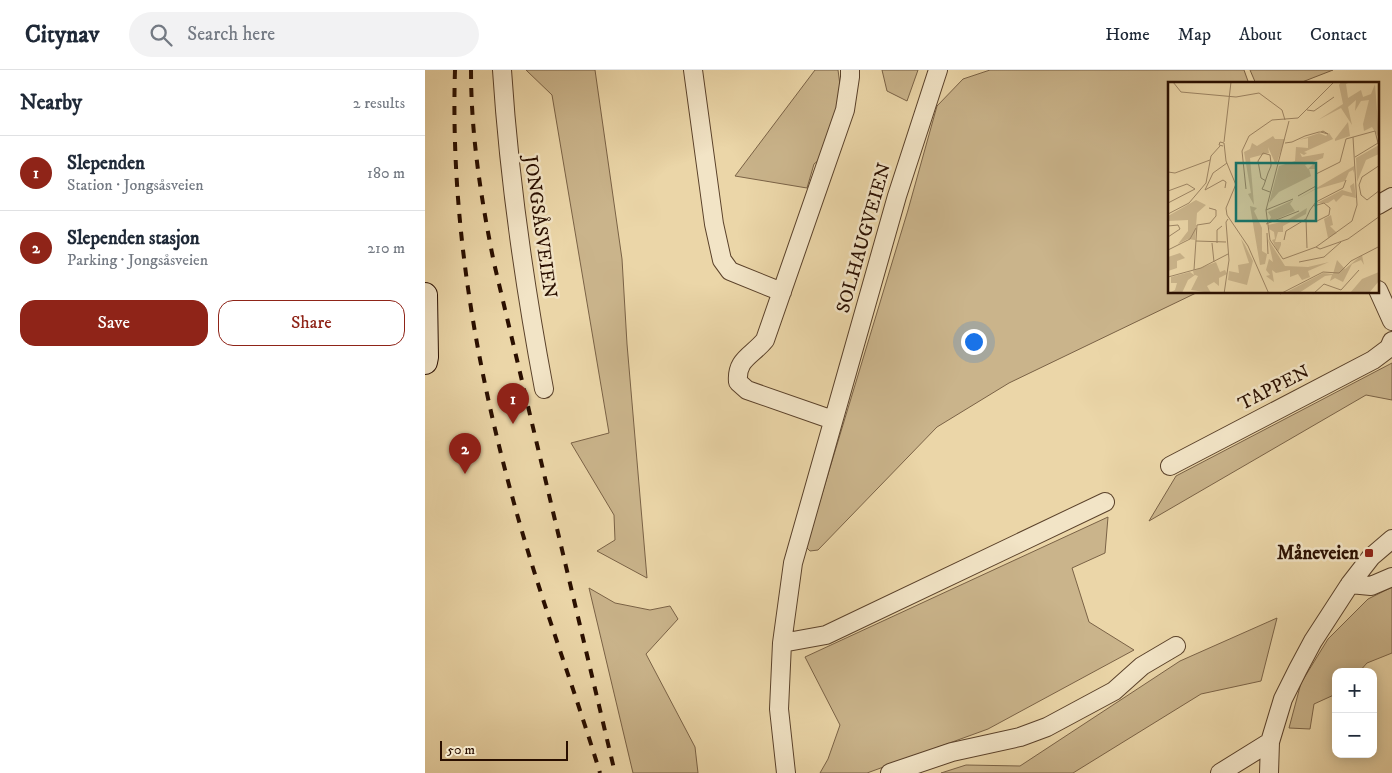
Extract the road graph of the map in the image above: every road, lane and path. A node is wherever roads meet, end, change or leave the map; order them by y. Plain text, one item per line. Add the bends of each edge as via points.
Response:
1 (502, 70) edge
2 (693, 70) edge
3 (850, 70) edge
4 (938, 70) edge
5 (1392, 197) edge
6 (1379, 204) edge
7 (782, 292) junction
8 (1379, 292) edge
9 (425, 295) edge
10 (1392, 321) edge
11 (425, 327) edge
12 (1392, 341) edge
13 (425, 362) edge
14 (543, 389) dead end
15 (833, 420) junction
16 (1170, 466) dead end
17 (1105, 502) dead end
18 (1392, 539) edge
19 (1392, 577) edge
20 (1350, 584) junction
21 (782, 643) junction
22 (1176, 646) dead end
23 (1270, 742) junction
24 (786, 773) edge
25 (890, 773) edge
26 (1220, 773) edge
27 (1269, 773) edge

1 - 14 street, JONGSÅSVEIEN via 515,202
2 - 7 street via 722,260 730,271
3 - 7 street via 845,110
4 - 15 street, SOLHAUGVEIEN via 897,196
5 - 6 street
7 - 15 street via 765,340 743,360 738,372 739,382 747,390
8 - 10 street
9 - 11 main road
11 - 13 main road
12 - 16 street, TAPPEN via 1389,348 1373,360
15 - 21 street, SOLHAUGVEIEN via 793,563
17 - 21 street via 826,634
18 - 20 street via 1371,556
19 - 20 street via 1371,586
20 - 23 street via 1298,669 1283,699
21 - 24 street, SOLHAUGVEIEN via 779,710
22 - 25 street via 1142,666 1114,691 1047,727 1020,737 952,752
23 - 26 street
23 - 27 street

